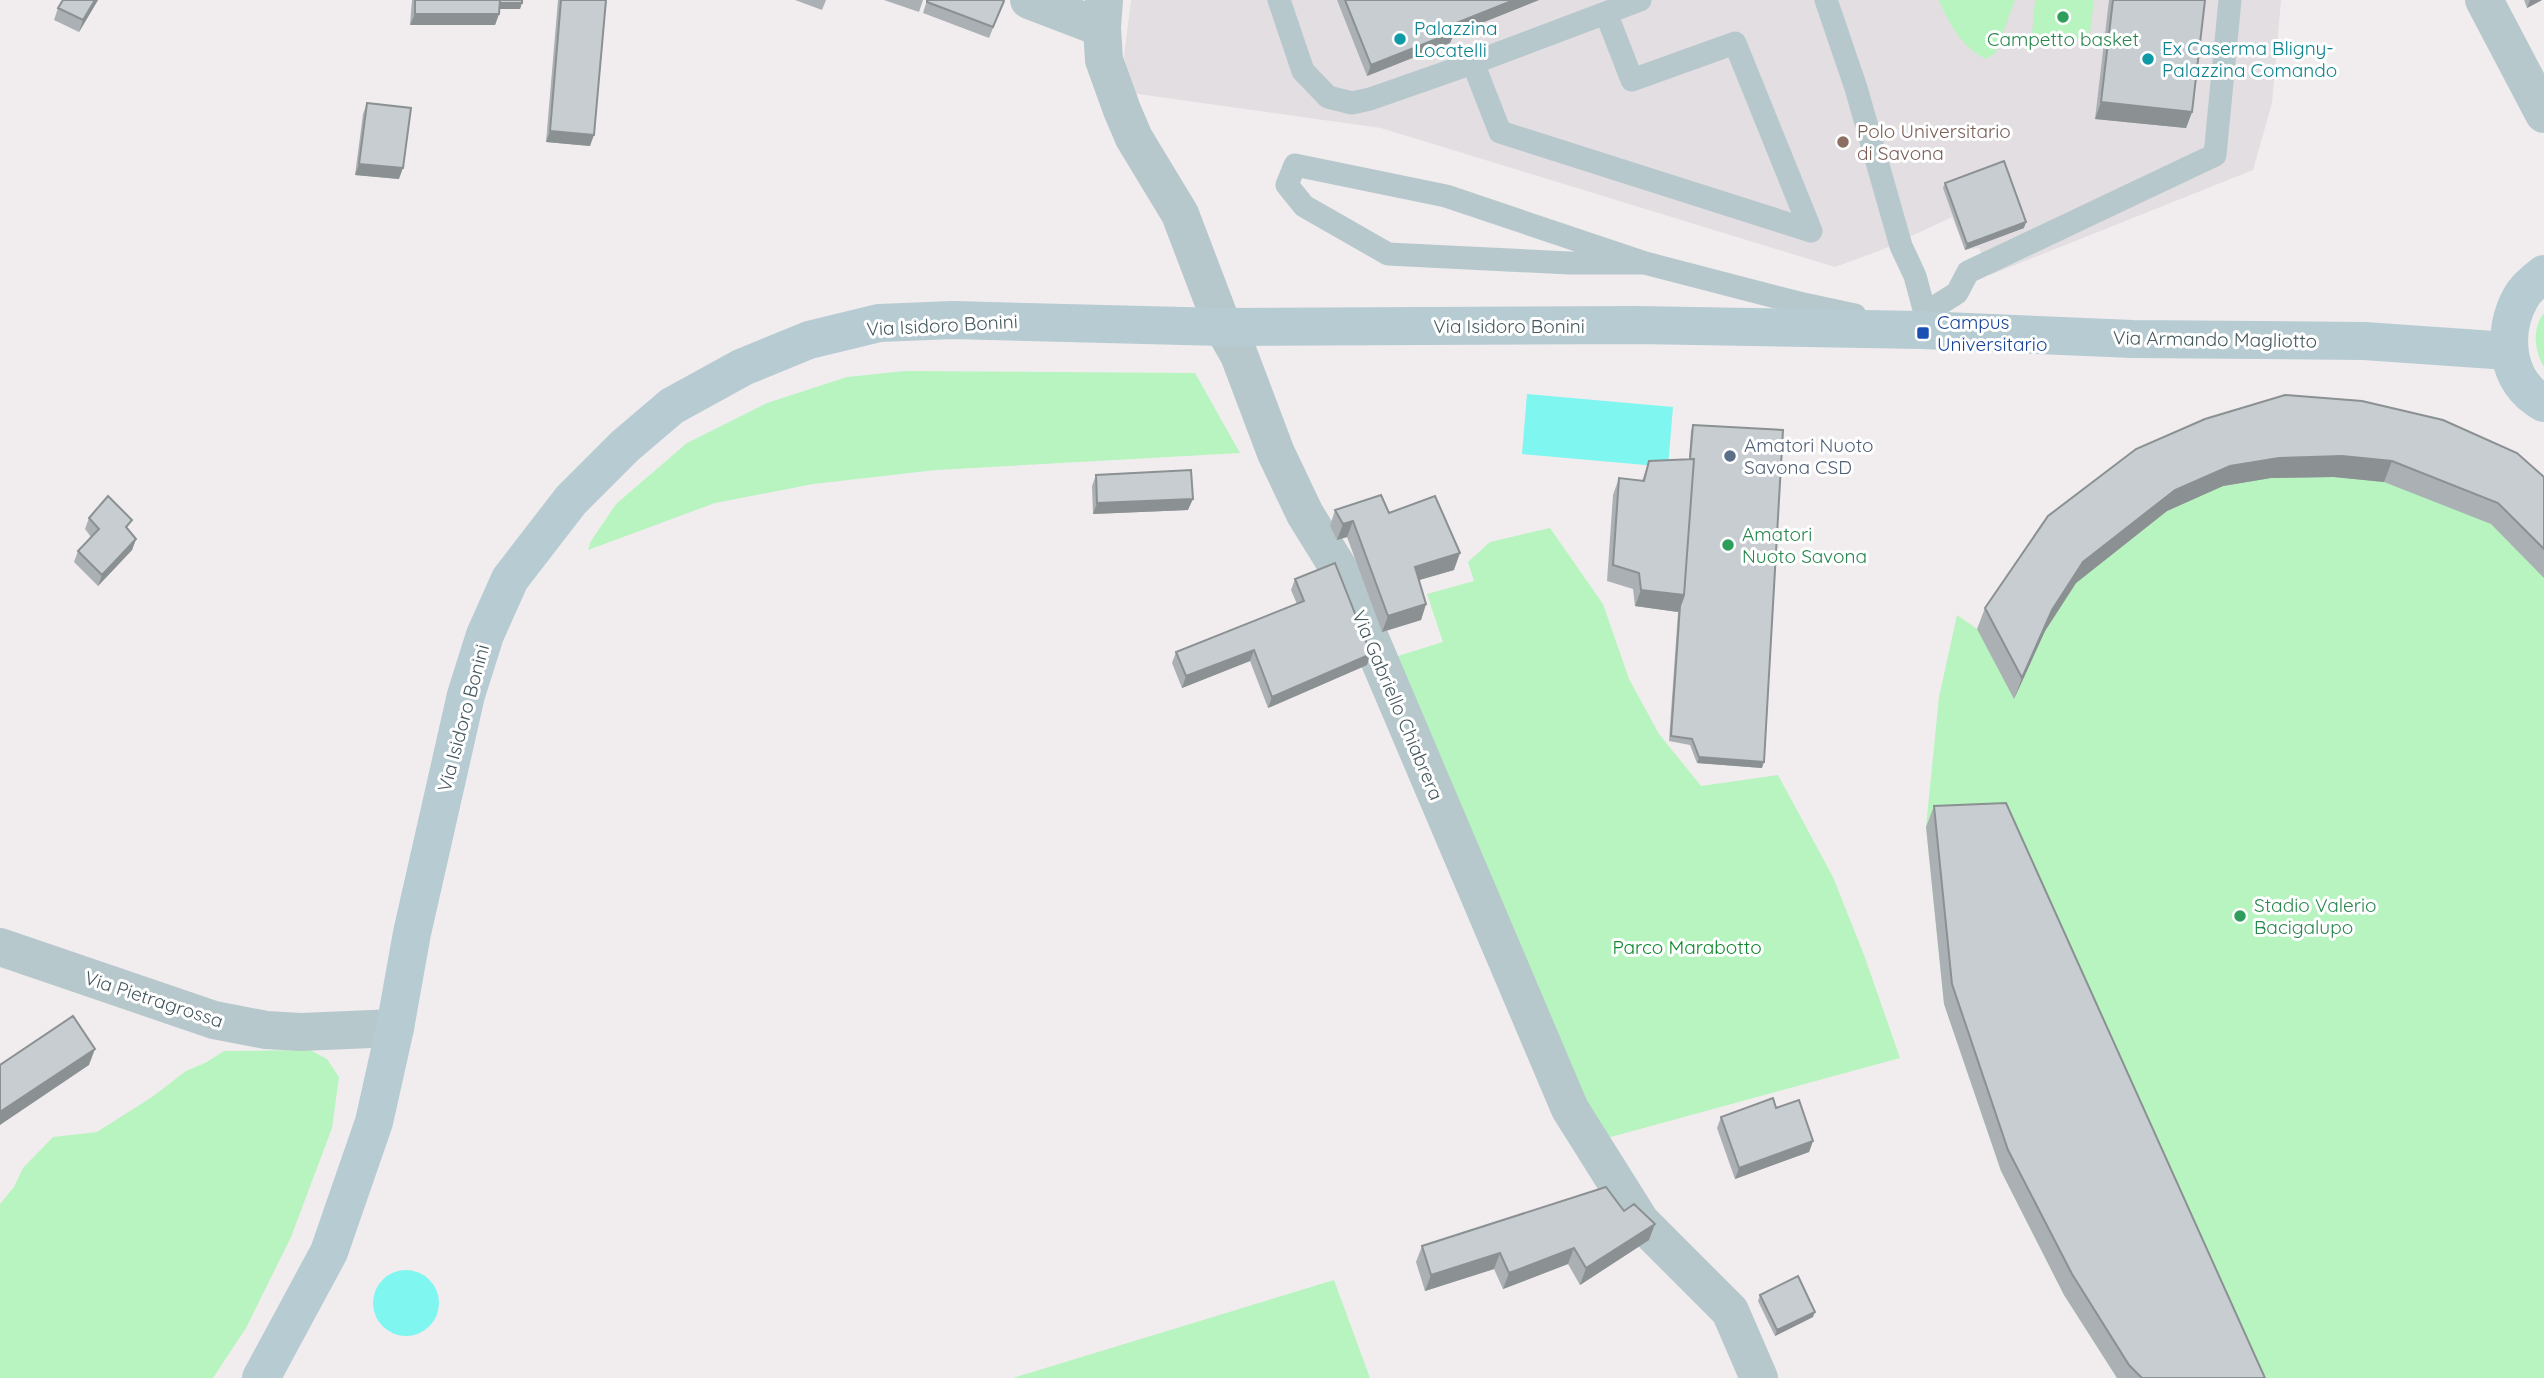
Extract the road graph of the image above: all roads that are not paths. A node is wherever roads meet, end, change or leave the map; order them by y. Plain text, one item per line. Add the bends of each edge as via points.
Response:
1 (1029, 0) edge
2 (1279, 0) edge
3 (1640, 0) edge
4 (1826, 0) edge
5 (2230, 0) edge
6 (2484, 0) edge
7 (1606, 13) junction
8 (1103, 14) edge
9 (1473, 63) junction
10 (2544, 114) edge
11 (1645, 263) junction
12 (2544, 274) edge
13 (1923, 322) junction
14 (1637, 326) joint
15 (1223, 327) junction
16 (2508, 351) junction
17 (2544, 403) edge
18 (0, 947) edge
19 (395, 1028) junction
20 (261, 1378) edge
21 (1759, 1378) edge

1 - 8 street
2 - 9 lane via 1303,71 1328,97 1352,103 1370,99
3 - 7 lane
4 - 13 lane via 1915,276
5 - 13 lane via 2215,155 1968,272 1957,293
6 - 10 street
7 - 9 lane
7 - 9 lane via 1632,80 1735,43 1811,231 1500,132
8 - 15 street, Via Gabriello Chiabrera via 1104,60 1122,110 1180,214
11 - 11 lane via 1388,254 1304,206 1287,184 1295,165 1446,196
11 - 13 lane via 1799,303
12 - 16 street via 2522,294 2510,321
13 - 14 street, Via Armando Magliotto
13 - 16 street, Via Armando Magliotto via 2133,339 2364,341
14 - 15 street, Via Isidoro Bonini
15 - 19 street, Via Isidoro Bonini via 1026,320 879,323 809,340 743,367 672,407 634,438 571,499 510,579 485,635 466,695
15 - 21 street, Via Gabriello Chiabrera via 1305,514 1344,576 1570,1109 1642,1222 1730,1311
16 - 17 street via 2524,386
18 - 19 street, Via Pietragrossa via 214,1020 301,1032
19 - 20 street, Via Isidoro Bonini via 374,1122 329,1252

